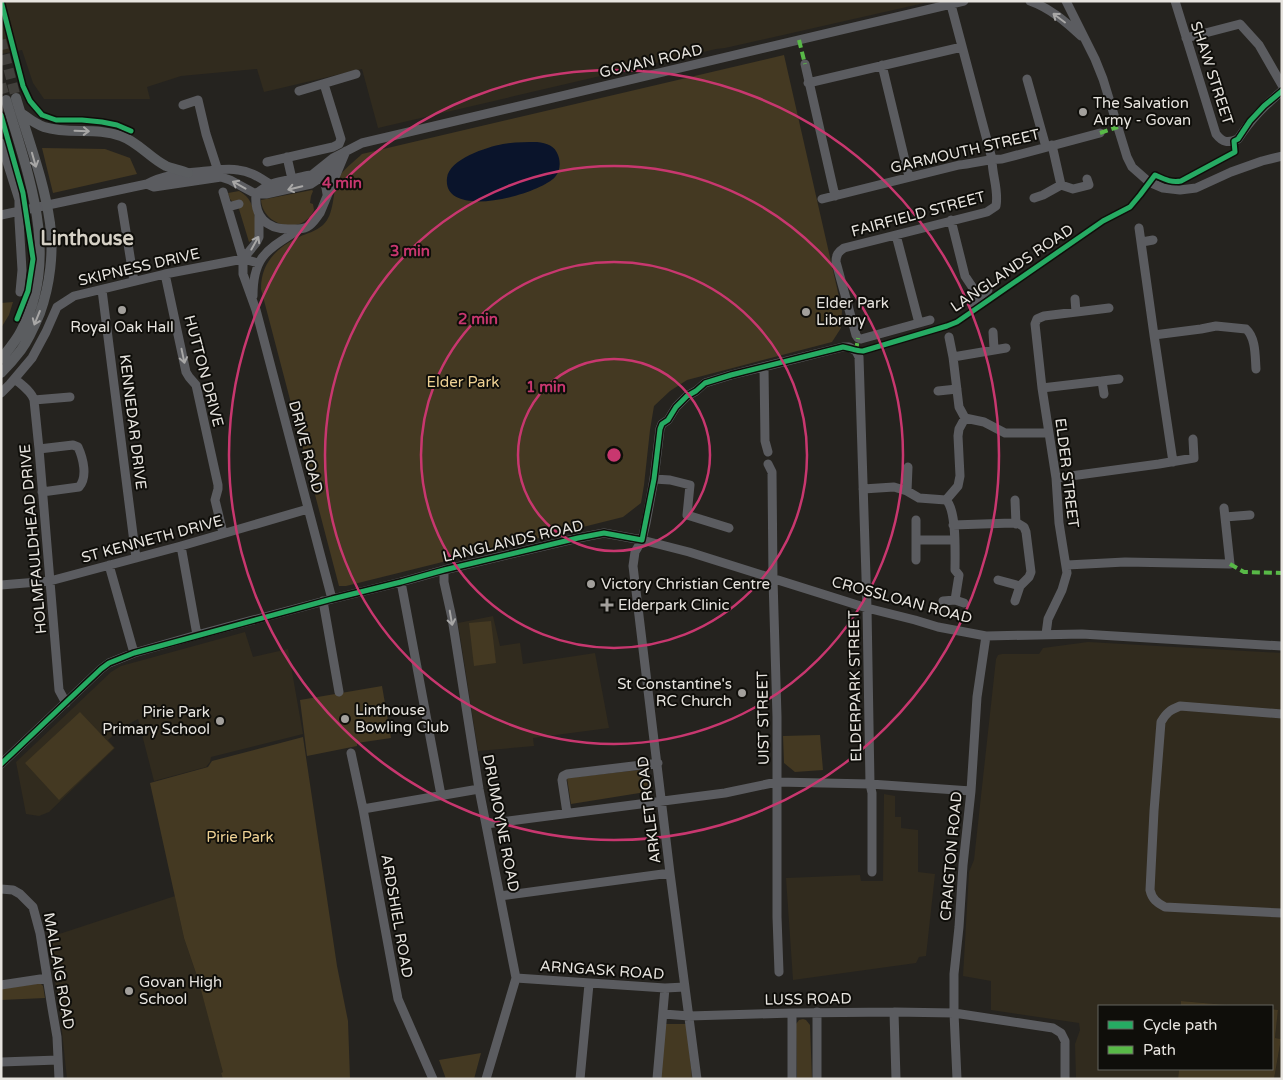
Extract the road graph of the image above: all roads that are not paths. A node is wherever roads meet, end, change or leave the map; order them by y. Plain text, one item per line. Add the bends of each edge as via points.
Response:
1 (964, 1) edge
2 (1030, 1) edge
3 (1066, 1) edge
4 (1175, 1) edge
5 (950, 3) edge
6 (1186, 38) junction
7 (1085, 40) junction
8 (962, 47) junction
9 (805, 64) dead end
10 (882, 66) junction
11 (356, 74) dead end
12 (1027, 79) dead end
13 (808, 83) junction
14 (324, 84) junction
15 (1282, 85) edge
16 (300, 91) dead end
17 (1282, 92) edge
18 (16, 98) tunnel mouth
19 (6, 100) tunnel mouth
20 (183, 104) dead end
21 (21, 113) junction
22 (1100, 133) dead end
23 (1, 143) edge
24 (1049, 146) junction
25 (346, 151) junction
26 (1282, 156) edge
27 (287, 157) junction
28 (992, 159) junction
29 (267, 162) dead end
30 (188, 173) junction
31 (219, 173) junction
32 (317, 176) junction
33 (909, 177) junction
34 (292, 179) junction
35 (1087, 179) dead end
36 (147, 184) junction
37 (270, 184) junction
38 (1061, 185) junction
39 (223, 192) dead end
40 (256, 194) junction
41 (327, 194) junction
42 (835, 196) junction
43 (1034, 198) dead end
44 (822, 200) dead end
45 (239, 204) dead end
46 (122, 206) dead end
47 (228, 207) junction
48 (23, 210) junction
49 (1, 214) edge
50 (258, 214) junction
51 (951, 220) junction
52 (1139, 228) dead end
53 (298, 230) junction
54 (896, 235) junction
55 (1153, 240) dead end
56 (1142, 242) junction
57 (244, 259) junction
58 (258, 263) junction
59 (165, 274) junction
60 (134, 281) junction
61 (102, 290) junction
62 (988, 290) dead end
63 (20, 292) dead end
64 (1075, 299) dead end
65 (253, 302) junction
66 (1109, 308) dead end
67 (1076, 312) junction
68 (930, 320) dead end
69 (919, 323) junction
70 (993, 332) dead end
71 (1154, 335) junction
72 (949, 337) dead end
73 (1006, 348) dead end
74 (994, 349) junction
75 (953, 356) junction
76 (1, 359) edge
77 (764, 367) junction
78 (1256, 369) dead end
79 (1, 373) edge
80 (15, 378) junction
81 (1119, 379) dead end
82 (1102, 381) junction
83 (1042, 388) junction
84 (957, 389) junction
85 (938, 391) dead end
86 (1, 392) edge
87 (1104, 394) dead end
88 (70, 397) dead end
89 (34, 400) junction
90 (966, 418) junction
91 (1048, 433) junction
92 (1193, 439) dead end
93 (39, 449) junction
94 (768, 452) dead end
95 (1173, 462) junction
96 (768, 464) dead end
97 (908, 467) dead end
98 (1056, 478) junction
99 (654, 479) junction
100 (863, 489) junction
101 (42, 492) junction
102 (907, 492) junction
103 (946, 500) junction
104 (1015, 500) dead end
105 (308, 509) junction
106 (1250, 514) dead end
107 (916, 520) dead end
108 (1016, 524) junction
109 (953, 525) junction
110 (728, 528) dead end
111 (223, 533) junction
112 (642, 540) junction
113 (916, 540) junction
114 (954, 540) junction
115 (181, 546) junction
116 (136, 558) junction
117 (916, 560) dead end
118 (109, 565) junction
119 (1067, 565) junction
120 (444, 570) junction
121 (773, 578) junction
122 (998, 580) dead end
123 (50, 581) junction
124 (402, 582) junction
125 (1, 585) edge
126 (1020, 586) junction
127 (328, 600) junction
128 (943, 601) dead end
129 (1015, 601) dead end
130 (867, 608) junction
131 (1046, 634) junction
132 (197, 635) junction
133 (986, 636) junction
134 (1282, 646) edge
135 (134, 653) junction
136 (339, 692) dead end
137 (66, 702) junction
138 (1282, 714) edge
139 (351, 753) dead end
140 (658, 763) junction
141 (1, 764) edge
142 (777, 782) junction
143 (870, 784) junction
144 (479, 789) junction
145 (971, 791) junction
146 (441, 795) junction
147 (662, 801) junction
148 (363, 809) junction
149 (567, 813) junction
150 (486, 824) junction
151 (872, 872) dead end
152 (670, 874) junction
153 (1, 889) edge
154 (500, 896) junction
155 (1282, 913) edge
156 (779, 972) dead end
157 (48, 978) junction
158 (516, 978) junction
159 (589, 984) junction
160 (1, 986) edge
161 (686, 987) junction
162 (665, 988) junction
163 (817, 1012) junction
164 (894, 1012) junction
165 (792, 1013) junction
166 (954, 1013) junction
167 (664, 1014) junction
168 (690, 1016) junction
169 (58, 1060) junction
170 (1, 1062) edge
171 (59, 1079) edge
172 (433, 1079) edge
173 (486, 1079) edge
174 (580, 1079) edge
175 (657, 1079) edge
176 (697, 1079) edge
177 (792, 1079) edge
178 (817, 1079) edge
179 (896, 1079) edge
180 (957, 1079) edge
181 (1065, 1079) edge

1 - 5 street, GOVAN ROAD
7 -> 2 street via 1045,7
3 - 7 street
4 - 6 street, SHAW STREET
5 - 8 street
5 - 25 street, GOVAN ROAD via 362,143
6 - 15 street via 1240,24 1259,45
6 - 17 street, SHAW STREET via 1216,134 1226,142 1238,139 1264,106
7 - 26 street via 1103,79 1127,157 1132,168 1149,182 1171,189 1196,188 1262,160
8 - 10 street
8 - 28 street
9 - 13 street
10 - 13 street
10 - 33 street
11 - 14 street
12 - 24 street
13 - 42 street
14 - 16 street
14 - 27 street via 341,139 339,144
18 - 21 main road
19 - 76 main road via 34,196 40,254 39,274 28,316
20 - 31 street via 198,100
21 -> 30 main road via 43,127 121,136 165,165
21 -> 79 main road via 50,222 50,273 43,305 30,335
22 - 24 street, GARMOUTH STREET
23 - 48 street
24 - 28 street, GARMOUTH STREET
24 - 38 street
25 - 32 street, GOVAN ROAD via 333,158
25 - 41 street
27 - 29 street
27 - 34 street
28 - 33 street, GARMOUTH STREET
28 - 51 street, FAIRFIELD STREET via 998,197 996,206 987,212
30 - 31 street
30 - 36 street
31 - 36 street via 154,187
31 - 37 street via 239,170
40 -> 31 street
32 - 34 street
32 -> 40 street, GOVAN ROAD via 311,184
32 - 41 street via 326,185
33 - 42 street, GARMOUTH STREET
34 - 37 street
35 - 38 street via 1089,185 1073,189
36 - 48 street
37 - 40 street
38 - 43 street
39 - 47 street, DRIVE ROAD
40 - 50 street
41 - 53 street via 314,222
42 - 44 street, GARMOUTH STREET
45 - 47 street
46 - 60 street
47 - 57 street, DRIVE ROAD
48 - 49 street
48 - 63 street via 19,220
50 - 53 street via 268,225
57 -> 50 street via 259,237
51 - 54 street, FAIRFIELD STREET
51 - 62 street via 965,276 975,300
52 - 56 street
53 - 58 street via 264,254
54 - 69 street
54 - 69 street, FAIRFIELD STREET via 844,248 839,251 836,262 858,338
55 - 56 street
56 - 71 street
57 - 58 street
57 - 59 street, SKIPNESS DRIVE
57 - 65 street, DRIVE ROAD via 243,274
58 - 65 street, DRIVE ROAD via 253,281
59 - 60 street, SKIPNESS DRIVE
59 -> 111 street, HUTTON DRIVE via 186,372 196,385 218,485 216,500
60 - 61 street, SKIPNESS DRIVE
61 - 80 street, SKIPNESS DRIVE via 74,296 57,307 32,358
61 - 116 street, KENNEDAR DRIVE
64 - 67 street
65 - 105 street, DRIVE ROAD
66 - 67 street
67 - 83 street, ELDER STREET via 1037,319
68 - 69 street
70 - 74 street
71 - 78 street via 1216,326 1246,329 1253,339
71 - 95 street
72 - 75 street
73 - 74 street
74 - 75 street
75 - 84 street
77 - 94 street
77 - 99 street via 705,383 687,396 660,429
77 - 100 street, ELDERPARK STREET via 843,347 856,350 859,357
80 - 86 street, SKIPNESS DRIVE
80 - 89 street
81 - 82 street
82 - 83 street
82 - 87 street
83 - 91 street, ELDER STREET
84 - 85 street
84 - 90 street
88 - 89 street
89 - 93 street, HOLMFAULDHEAD DRIVE
90 - 91 street via 984,422 1005,433
90 - 103 street via 958,436 958,486
91 - 98 street, ELDER STREET
92 - 95 street via 1194,458
93 - 101 street, HOLMFAULDHEAD DRIVE
93 - 101 street via 78,447 84,476 79,487
95 - 98 street
96 - 121 street, UIST STREET via 772,472
97 - 102 street
98 - 119 street, ELDER STREET
99 - 110 street via 690,485 687,514
99 - 112 street
100 - 102 street via 894,488
100 - 130 street, ELDERPARK STREET
101 - 123 street, HOLMFAULDHEAD DRIVE
102 - 103 street via 919,498
103 - 109 street via 952,509
104 - 108 street
105 - 111 street, ST KENNETH DRIVE
105 - 127 street, DRIVE ROAD
106 - 119 street via 1225,513 1230,564 1125,562
107 - 113 street
108 - 109 street
108 - 126 street via 1024,527 1026,532 1031,572
109 - 114 street
111 - 115 street, ST KENNETH DRIVE
112 - 120 street, LANGLANDS ROAD via 604,533
112 - 121 street, CROSSLOAN ROAD
112 - 140 street, ARKLET ROAD via 635,552 633,566
113 - 114 street
113 - 117 street
114 - 128 street via 959,602
115 - 116 street, ST KENNETH DRIVE
115 - 132 street
116 - 118 street, ST KENNETH DRIVE
118 - 123 street, ST KENNETH DRIVE
118 - 135 street
119 - 131 street, ELDER STREET
120 - 124 street, LANGLANDS ROAD
120 -> 144 street, DRUMOYNE ROAD
121 - 130 street, CROSSLOAN ROAD
121 - 142 street, UIST STREET
122 - 126 street
123 - 125 street, ST KENNETH DRIVE
123 - 137 street, HOLMFAULDHEAD DRIVE via 60,690
124 - 127 street, LANGLANDS ROAD
124 - 146 street
126 - 129 street
127 - 132 street, LANGLANDS ROAD
127 - 136 street, DRIVE ROAD
130 - 133 street, CROSSLOAN ROAD
130 - 143 street, ELDERPARK STREET
131 - 133 street, CROSSLOAN ROAD
131 - 134 street, CROSSLOAN ROAD
132 - 135 street, LANGLANDS ROAD
133 - 145 street, CRAIGTON ROAD via 977,697
135 - 137 street, LANGLANDS ROAD via 109,663
137 - 141 street, LANGLANDS ROAD
138 - 155 street via 1180,706 1164,715 1160,732 1150,890 1152,898 1165,907
139 - 148 street, ARDSHIEL ROAD
140 - 147 street, ARKLET ROAD
140 - 149 street via 563,776
142 - 143 street
142 - 147 street
142 - 156 street, UIST STREET
143 - 145 street
143 - 151 street, ELDERPARK STREET
144 - 146 street
144 - 150 street, DRUMOYNE ROAD
145 - 166 street, CRAIGTON ROAD via 962,866
146 - 148 street
147 - 149 street
147 - 152 street, ARKLET ROAD
148 - 172 street, ARDSHIEL ROAD via 398,998
149 - 150 street
150 - 154 street, DRUMOYNE ROAD
152 - 154 street
152 - 161 street, ARKLET ROAD
153 - 157 street, MALLAIG ROAD via 13,890 33,906
154 - 158 street, DRUMOYNE ROAD
157 - 160 street
157 - 169 street, MALLAIG ROAD
158 - 159 street, ARNGASK ROAD
158 - 173 street, DRUMOYNE ROAD
159 - 162 street, ARNGASK ROAD
159 - 174 street
161 - 162 street, ARNGASK ROAD
161 - 168 street, ARKLET ROAD
162 - 167 street
163 - 164 street, LUSS ROAD
163 - 165 street, LUSS ROAD
163 - 178 street
164 - 166 street, LUSS ROAD
164 - 179 street
165 - 168 street, LUSS ROAD
165 - 177 street
166 - 180 street, CRAIGTON ROAD
166 - 181 street, LUSS ROAD via 1053,1028 1064,1041
167 - 168 street, LUSS ROAD
167 - 175 street
168 - 176 street, ARKLET ROAD
169 - 170 street
169 - 171 street, MALLAIG ROAD

